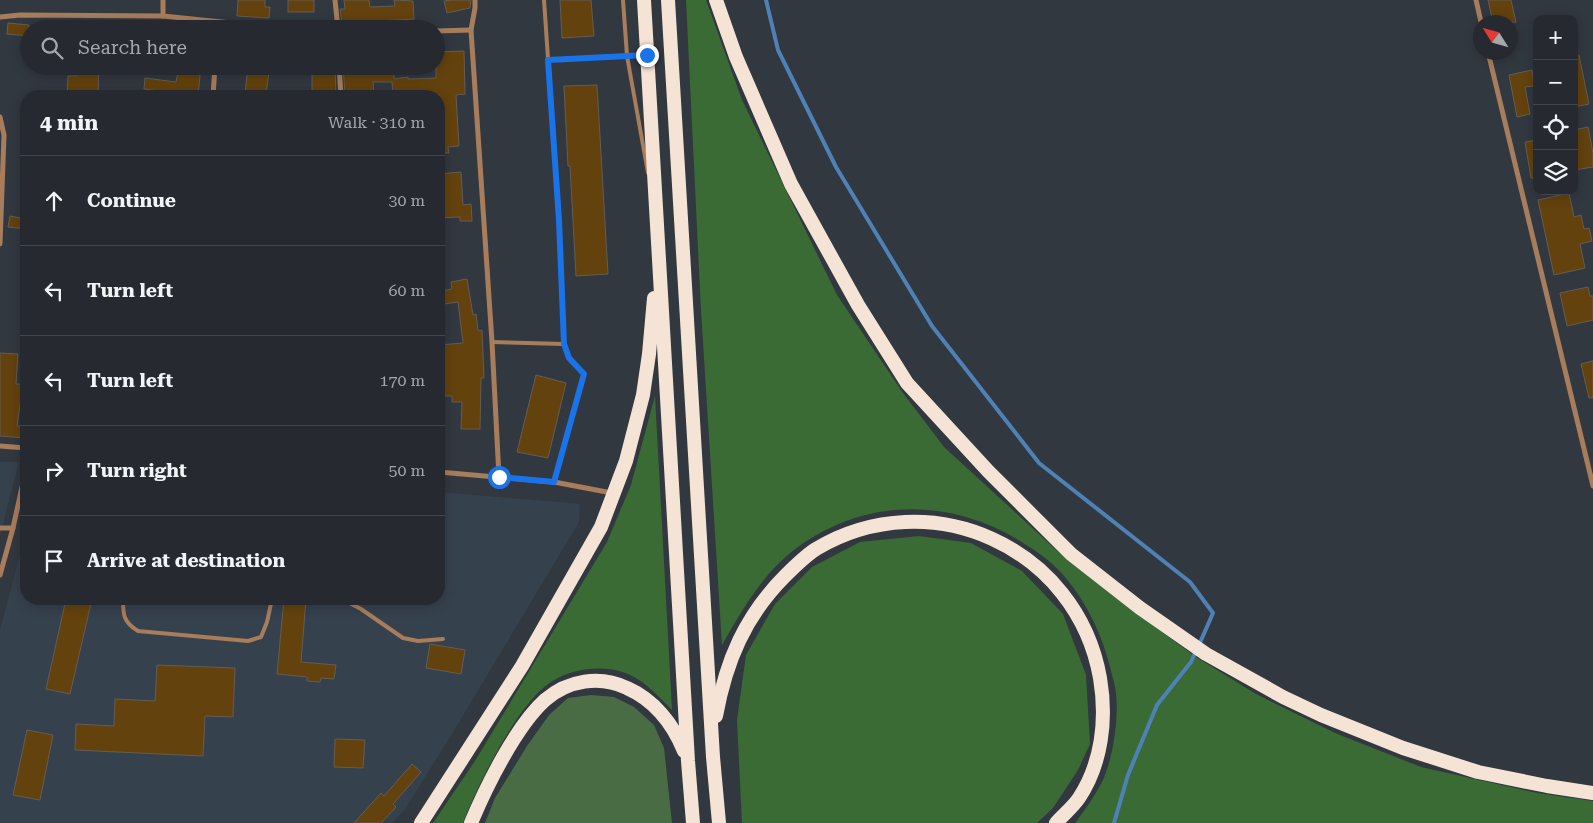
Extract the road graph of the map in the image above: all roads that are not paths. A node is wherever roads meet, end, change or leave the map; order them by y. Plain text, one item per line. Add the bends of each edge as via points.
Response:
1 (163, 0) edge
2 (335, 0) edge
3 (475, 0) edge
4 (544, 0) edge
5 (623, 0) edge
6 (644, 0) edge
7 (668, 0) edge
8 (716, 0) edge
9 (1476, 0) edge
10 (1479, 15) edge
11 (164, 16) junction
12 (0, 17) edge
13 (200, 20) edge
14 (337, 20) edge
15 (471, 30) junction
16 (445, 31) edge
17 (647, 55) junction
18 (627, 56) junction
19 (548, 60) junction
20 (1490, 60) edge
21 (214, 75) edge
22 (340, 75) edge
23 (213, 90) edge
24 (341, 90) edge
25 (0, 117) edge
26 (658, 230) junction
27 (0, 244) edge
28 (492, 342) junction
29 (564, 344) junction
30 (0, 446) edge
31 (20, 448) edge
32 (445, 472) edge
33 (499, 477) junction
34 (554, 482) junction
35 (1593, 486) edge
36 (614, 493) junction
37 (20, 496) edge
38 (0, 528) edge
39 (13, 528) junction
40 (0, 575) edge
41 (123, 605) edge
42 (271, 605) edge
43 (355, 605) edge
44 (443, 639) dead end
45 (713, 757) junction
46 (688, 761) junction
47 (1593, 793) edge
48 (421, 823) edge
49 (471, 823) edge
50 (694, 823) edge
51 (719, 823) edge
52 (1056, 823) edge

1 - 11 street
2 - 14 street
3 - 15 street
4 - 19 lane
5 - 18 lane
6 - 17 highway
7 - 45 highway
8 - 47 highway via 736,57 791,184 858,305 907,383 1071,554 1206,654 1321,715 1403,748 1478,772
9 - 10 street
11 - 12 street
11 - 13 street
15 - 16 street
15 - 28 street
17 - 18 lane
17 - 26 highway
18 - 19 lane
18 - 26 lane
19 - 29 lane
20 - 35 street
21 - 23 street
22 - 24 street
25 - 27 street via 4,135
26 - 36 highway via 643,395
26 - 46 highway
28 - 29 lane
28 - 33 street
29 - 34 lane via 569,358 584,374
30 - 31 street
32 - 33 street
33 - 34 street
34 - 36 street
36 - 48 highway via 601,526 522,666
37 - 39 street
38 - 39 street
39 - 40 street
41 - 42 lane via 123,616 138,631 248,641 260,637
43 - 44 lane via 403,638 418,641
45 - 51 highway
45 - 52 highway via 721,689 739,638 771,590 792,569 815,550 869,526 931,522 960,527 1015,550 1039,568 1062,592 1090,642 1103,697 1099,751 1091,776 1078,799
46 - 49 highway via 676,732 645,698 620,684 606,681 575,684 546,699 530,717 500,763
46 - 50 highway

